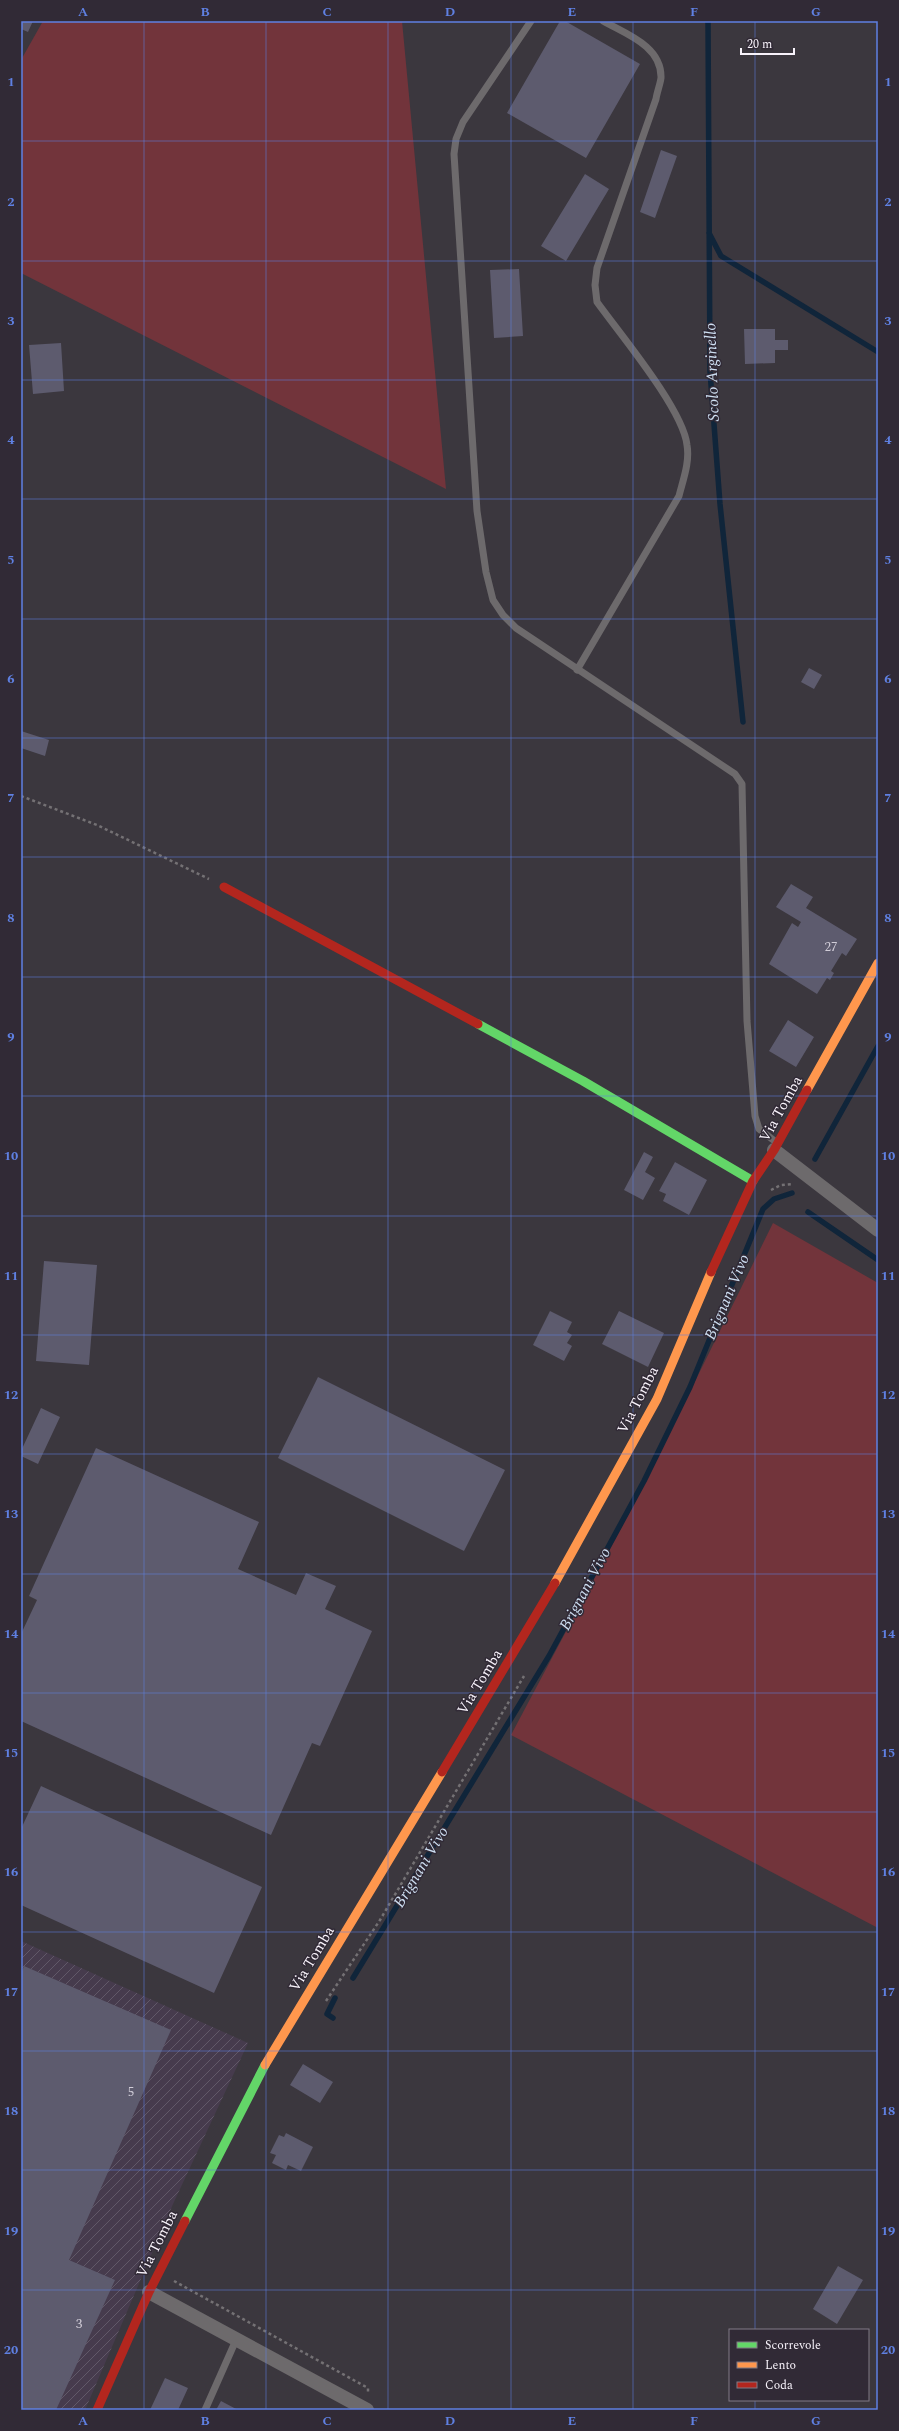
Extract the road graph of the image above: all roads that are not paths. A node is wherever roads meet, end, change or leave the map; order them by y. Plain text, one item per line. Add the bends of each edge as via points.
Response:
1 (531, 21) edge
2 (603, 21) edge
3 (577, 670) junction
4 (224, 887) road end
5 (878, 963) edge
6 (776, 1146) junction
7 (753, 1181) junction
8 (878, 1230) edge
9 (149, 2292) junction
10 (236, 2340) junction
11 (97, 2410) edge
12 (205, 2410) edge
13 (367, 2410) edge

1 - 3 lane via 463,122 456,139 454,154 477,504 486,572 493,600 516,628
2 - 3 lane via 648,47 659,62 661,78 656,99 596,268 597,302 670,404 688,445 687,468 679,496
3 - 6 lane via 735,774 742,784 747,1021 755,1116 759,1129
4 - 7 street via 584,1081
5 - 6 street, Via Tomba
6 - 7 street, Via Tomba
6 - 8 street via 816,1182
7 - 9 street, Via Tomba via 656,1399 537,1615 281,2035
9 - 10 street
9 - 11 street, Via Tomba
10 - 12 lane
10 - 13 street

